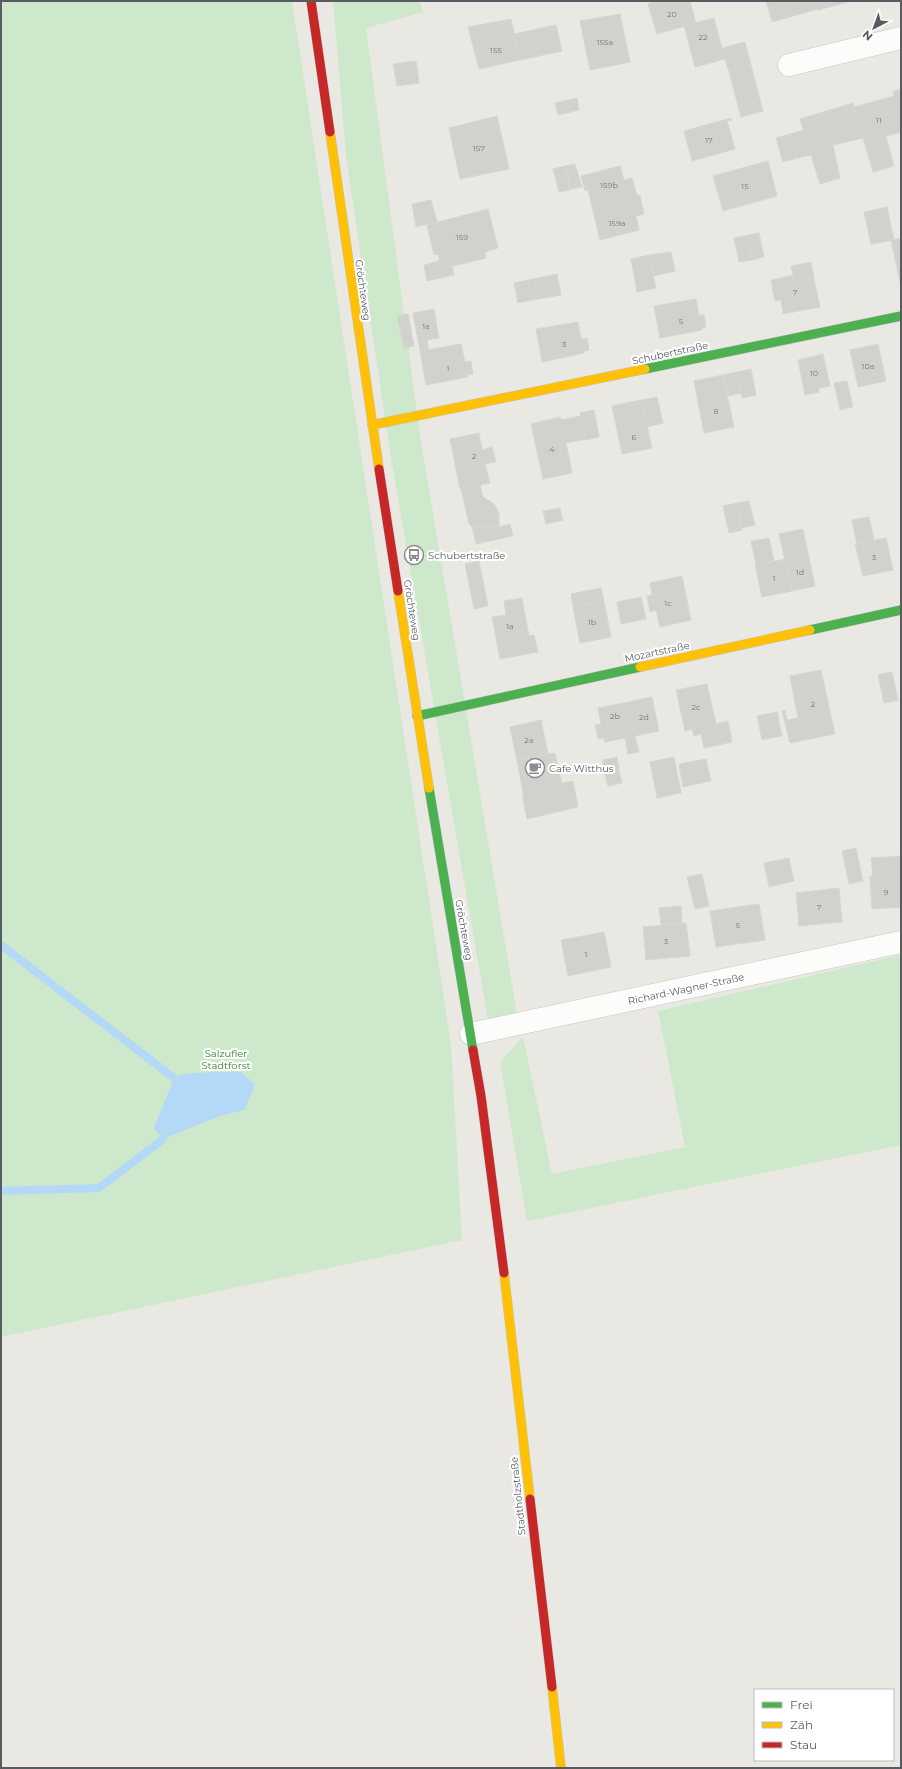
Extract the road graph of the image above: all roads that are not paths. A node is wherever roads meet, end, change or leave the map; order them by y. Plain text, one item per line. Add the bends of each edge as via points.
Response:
1 (311, 1) edge
2 (901, 38) edge
3 (789, 65) dead end
4 (901, 316) edge
5 (372, 426) junction
6 (901, 610) edge
7 (417, 716) junction
8 (901, 942) edge
9 (471, 1034) junction
10 (497, 1222) joint
11 (561, 1768) edge

1 - 5 street, Gröchteweg
2 - 3 street
4 - 5 street, Schubertstraße
5 - 7 street, Gröchteweg
6 - 7 street, Mozartstraße
7 - 9 street, Gröchteweg
8 - 9 street, Richard-Wagner-Straße
9 - 10 street, Gröchteweg
10 - 11 street, Stadtholzstraße

